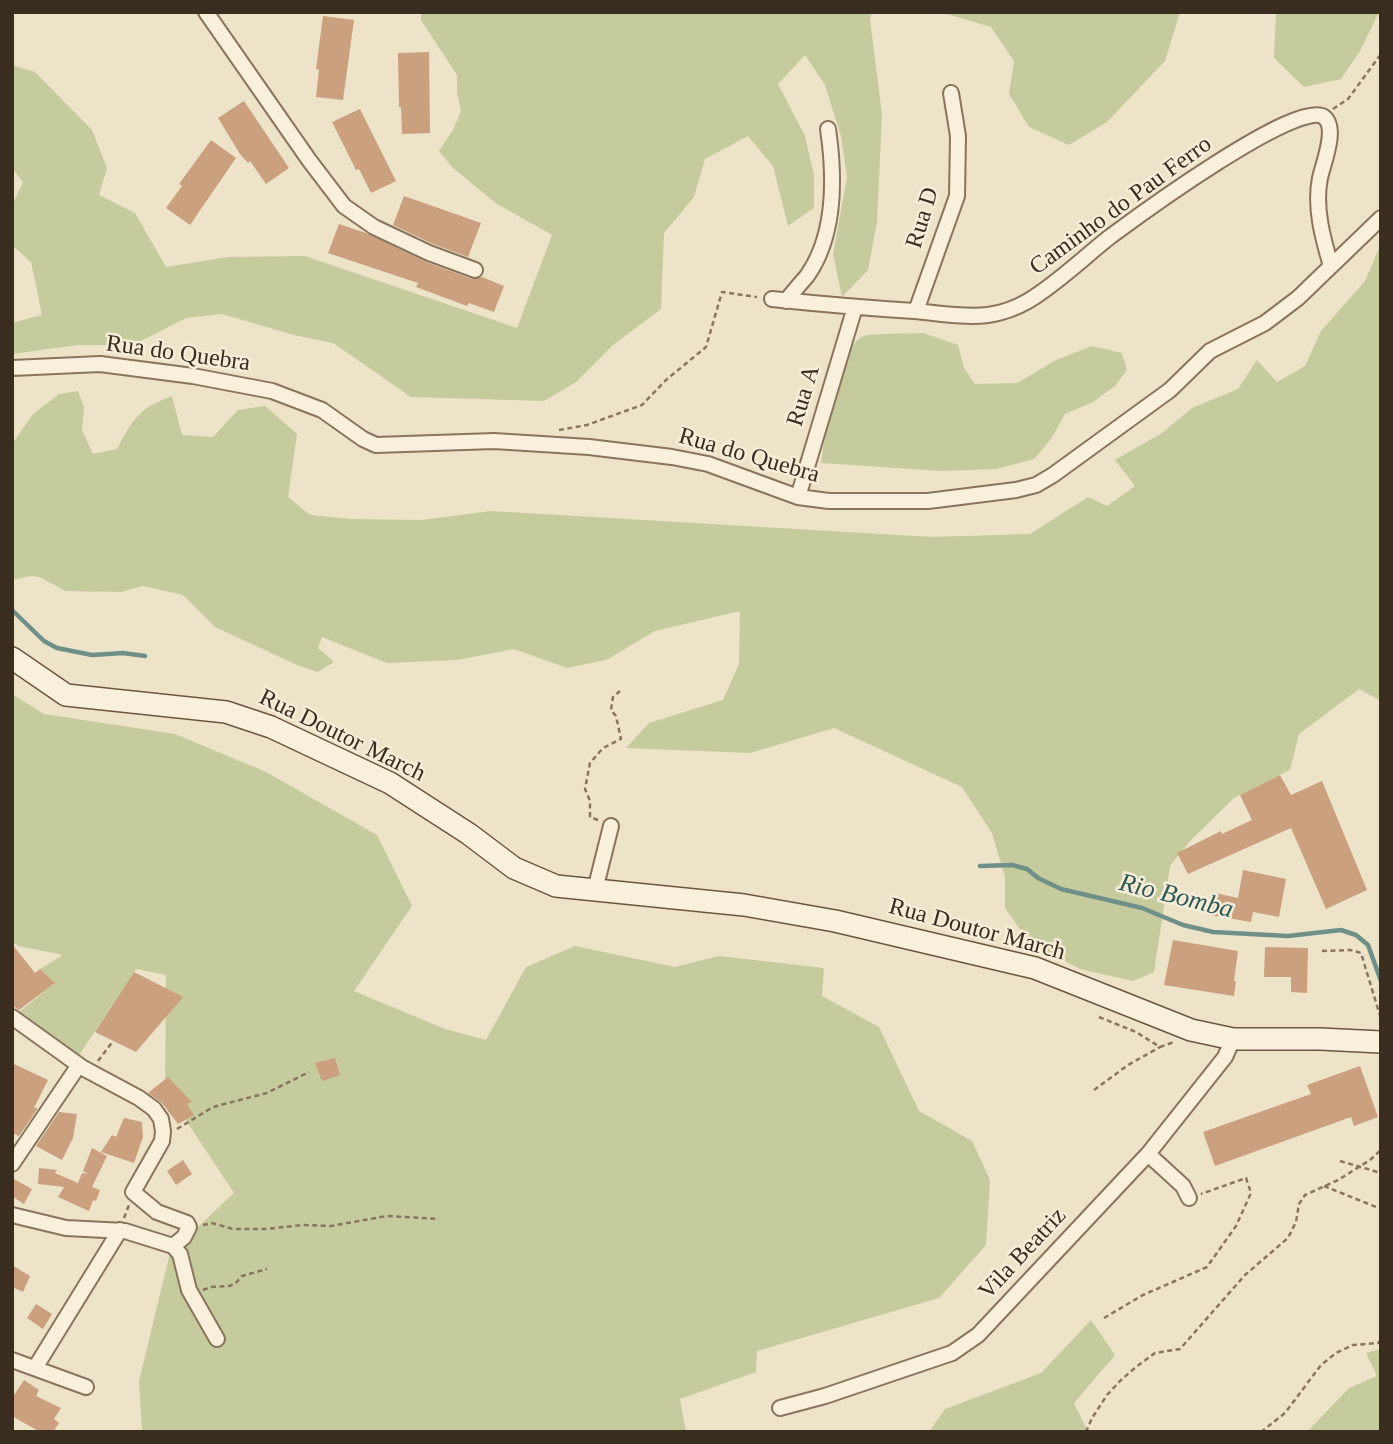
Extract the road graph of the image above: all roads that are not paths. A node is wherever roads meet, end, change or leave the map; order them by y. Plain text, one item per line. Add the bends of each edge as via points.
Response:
1 (206, 12) edge
2 (951, 93) dead end
3 (828, 130) dead end
4 (1381, 218) edge
5 (1331, 266) junction
6 (475, 270) dead end
7 (855, 307) junction
8 (916, 312) junction
9 (12, 368) edge
10 (798, 497) junction
11 (12, 658) edge
12 (611, 826) road end
13 (595, 890) junction
14 (12, 1017) edge
15 (1233, 1039) junction
16 (1381, 1042) edge
17 (84, 1069) junction
18 (1148, 1154) junction
19 (12, 1164) edge
20 (1189, 1198) road end
21 (12, 1216) edge
22 (120, 1230) junction
23 (173, 1246) junction
24 (217, 1339) dead end
25 (12, 1360) edge
26 (35, 1368) junction
27 (86, 1387) dead end
28 (780, 1408) dead end

1 - 6 street via 344,206 374,227
2 - 8 street, Rua D via 958,136 957,196
3 - 7 street, Caminho do Pau Ferro via 831,212 823,245 808,274 779,300
4 - 5 street, Rua do Quebra
5 - 8 street, Caminho do Pau Ferro via 1318,204 1330,130 1322,116 1306,115 1215,162 1047,288 1012,309 988,315
5 - 10 street, Rua do Quebra via 1265,323 1210,351 1170,390 1036,485 928,501
7 - 8 street, Caminho do Pau Ferro
7 - 10 street, Rua A
9 - 10 street, Rua do Quebra via 100,364 193,376 299,400 376,445 494,441 672,457 730,471
11 - 13 main road, Rua Doutor March via 66,695 226,712 271,727 390,783 514,868 555,886
12 - 13 street
13 - 15 main road, Rua Doutor March via 757,907 835,921 1035,968 1191,1030
14 - 17 street
15 - 16 main road, Rua Doutor March
15 - 18 street, Vila Beatriz via 1225,1057
17 - 19 street
17 - 23 street via 154,1109 160,1119 162,1141 133,1192 158,1212 190,1227
18 - 20 street via 1183,1186
18 - 28 street, Vila Beatriz via 965,1346
21 - 22 street via 66,1228
22 - 23 street
22 - 26 street
23 - 24 street
25 - 26 street
26 - 27 street

